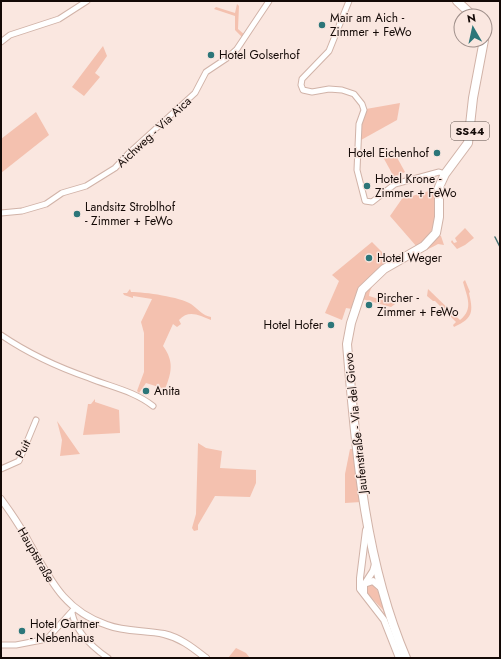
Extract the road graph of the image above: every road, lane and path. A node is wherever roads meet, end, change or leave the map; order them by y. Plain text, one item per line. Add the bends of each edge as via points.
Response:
1 (87, 1) edge
2 (269, 1) edge
3 (349, 1) edge
4 (457, 1) edge
5 (464, 8) edge
6 (1, 42) edge
7 (482, 48) edge
8 (445, 174) junction
9 (1, 212) edge
10 (1, 335) edge
11 (153, 406) dead end
12 (36, 420) dead end
13 (1, 469) edge
14 (1, 499) edge
15 (365, 505) junction
16 (376, 568) junction
17 (360, 578) junction
18 (364, 585) junction
19 (382, 589) junction
20 (365, 596) junction
21 (73, 611) junction
22 (1, 645) edge
23 (108, 658) edge
24 (206, 658) edge
25 (399, 658) edge
26 (406, 658) edge

1 - 6 street via 56,20 10,35
2 - 9 street, Aichweg - Via Aica via 237,49 206,72 195,93 115,168 86,186 62,193 46,204
3 - 8 street via 329,51 302,80 303,90 342,90 353,94 362,104 364,110 359,124 357,170 365,201 372,202 395,184 439,172
4 - 5 main road
7 - 8 main road, Jaufenstraße - Via del Giovo / SS44 via 468,143
8 - 15 main road, Jaufenstraße - Via del Giovo / SS44 via 439,192 436,233 424,246 392,264 371,280 359,296 351,323 347,344 355,439
10 - 11 street via 46,362 114,388 132,392
12 - 13 street, Puit via 19,460
14 - 21 street, Hauptstraße via 54,587
15 - 16 main road, Jaufenstraße - Via del Giovo / SS44
15 - 17 street via 366,544
16 - 17 street via 366,569
16 - 18 street
16 - 19 main road, Jaufenstraße - Via del Giovo / SS44
17 - 20 street via 360,589
18 - 19 street via 372,581
18 - 20 street
19 - 26 main road, Jaufenstraße - Via del Giovo / SS44
20 - 25 street via 384,620
21 - 22 street via 47,639
21 - 23 street via 81,631 89,642
21 - 24 street, Hauptstraße via 114,628 174,637 186,642

